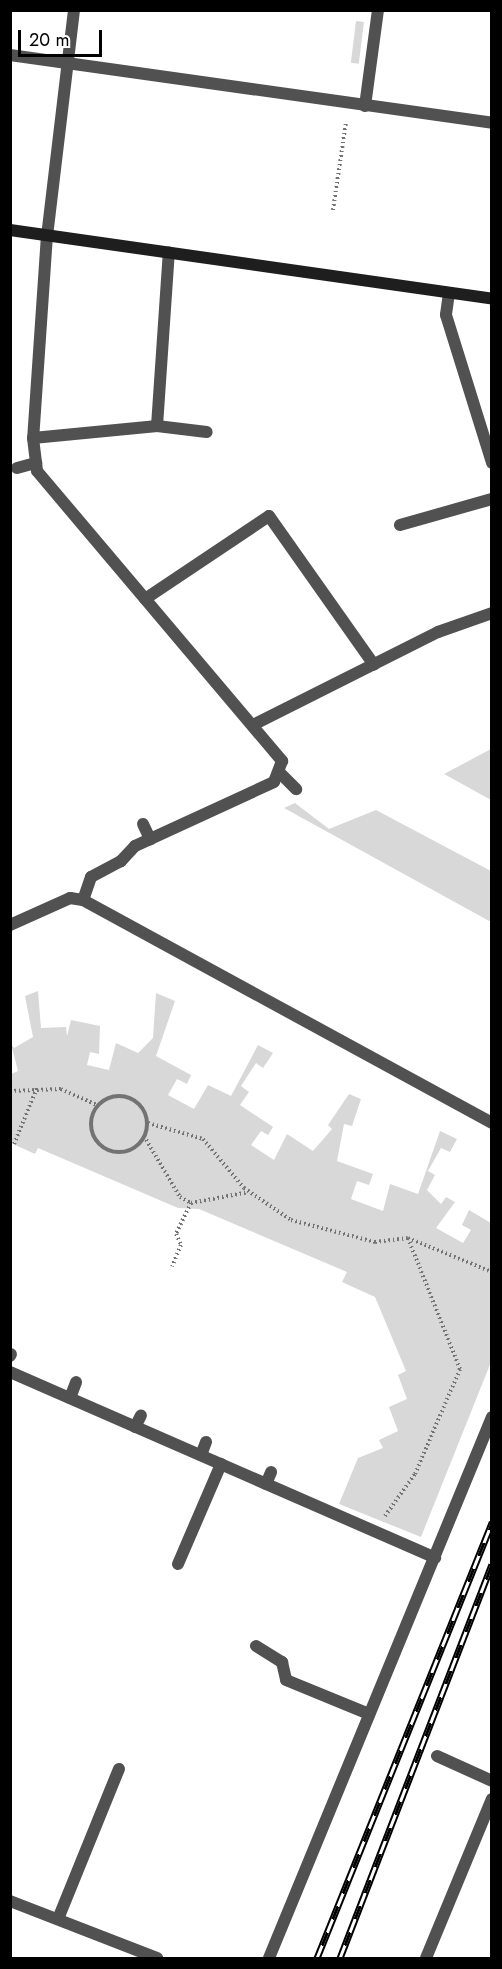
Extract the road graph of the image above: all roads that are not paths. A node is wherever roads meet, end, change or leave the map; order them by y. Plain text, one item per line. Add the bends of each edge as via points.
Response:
1 (74, 10) edge
2 (378, 10) edge
3 (10, 55) edge
4 (67, 63) junction
5 (365, 106) junction
6 (492, 123) edge
7 (10, 231) edge
8 (47, 235) junction
9 (169, 252) junction
10 (449, 293) junction
11 (492, 299) edge
12 (158, 426) junction
13 (207, 432) dead end
14 (33, 438) junction
15 (491, 462) edge
16 (36, 464) junction
17 (17, 468) dead end
18 (492, 499) edge
19 (400, 525) dead end
20 (145, 599) junction
21 (492, 613) edge
22 (374, 665) junction
23 (253, 725) junction
24 (280, 773) junction
25 (296, 789) dead end
26 (143, 824) dead end
27 (150, 839) junction
28 (83, 900) junction
29 (10, 926) edge
30 (492, 1123) edge
31 (10, 1372) edge
32 (76, 1382) dead end
33 (70, 1398) junction
34 (141, 1415) dead end
35 (492, 1417) edge
36 (135, 1427) junction
37 (206, 1443) dead end
38 (201, 1455) junction
39 (221, 1464) junction
40 (271, 1472) dead end
41 (266, 1484) junction
42 (435, 1558) junction
43 (178, 1564) dead end
44 (256, 1646) dead end
45 (369, 1714) junction
46 (437, 1756) dead end
47 (119, 1769) dead end
48 (492, 1781) edge
49 (492, 1799) edge
50 (10, 1901) edge
51 (58, 1919) junction
52 (429, 1958) edge
53 (157, 1959) edge
54 (269, 1959) edge

1 - 4 street
2 - 5 street
3 - 4 street
4 - 5 street
4 - 8 street
5 - 6 street
7 - 8 street
8 - 9 street
8 - 14 street
9 - 10 street
9 - 12 street
10 - 11 street
10 - 15 street via 446,315
12 - 13 street
12 - 14 street
14 - 16 street
16 - 17 street
16 - 20 street
18 - 19 street
20 - 22 street via 269,516
20 - 23 street
21 - 22 street
22 - 23 street
23 - 24 street via 282,761
24 - 25 street
24 - 27 street via 274,782
26 - 27 street
27 - 28 street via 91,877
28 - 29 street via 70,898
28 - 30 street
31 - 33 street
32 - 33 street
33 - 36 street
34 - 36 street
35 - 42 street
36 - 38 street
37 - 38 street
38 - 39 street
39 - 41 street
39 - 43 street
40 - 41 street
41 - 42 street
42 - 45 street
44 - 45 street via 282,1662 286,1680
45 - 54 street
46 - 48 street
47 - 51 street
49 - 52 street
50 - 51 street
51 - 53 street

